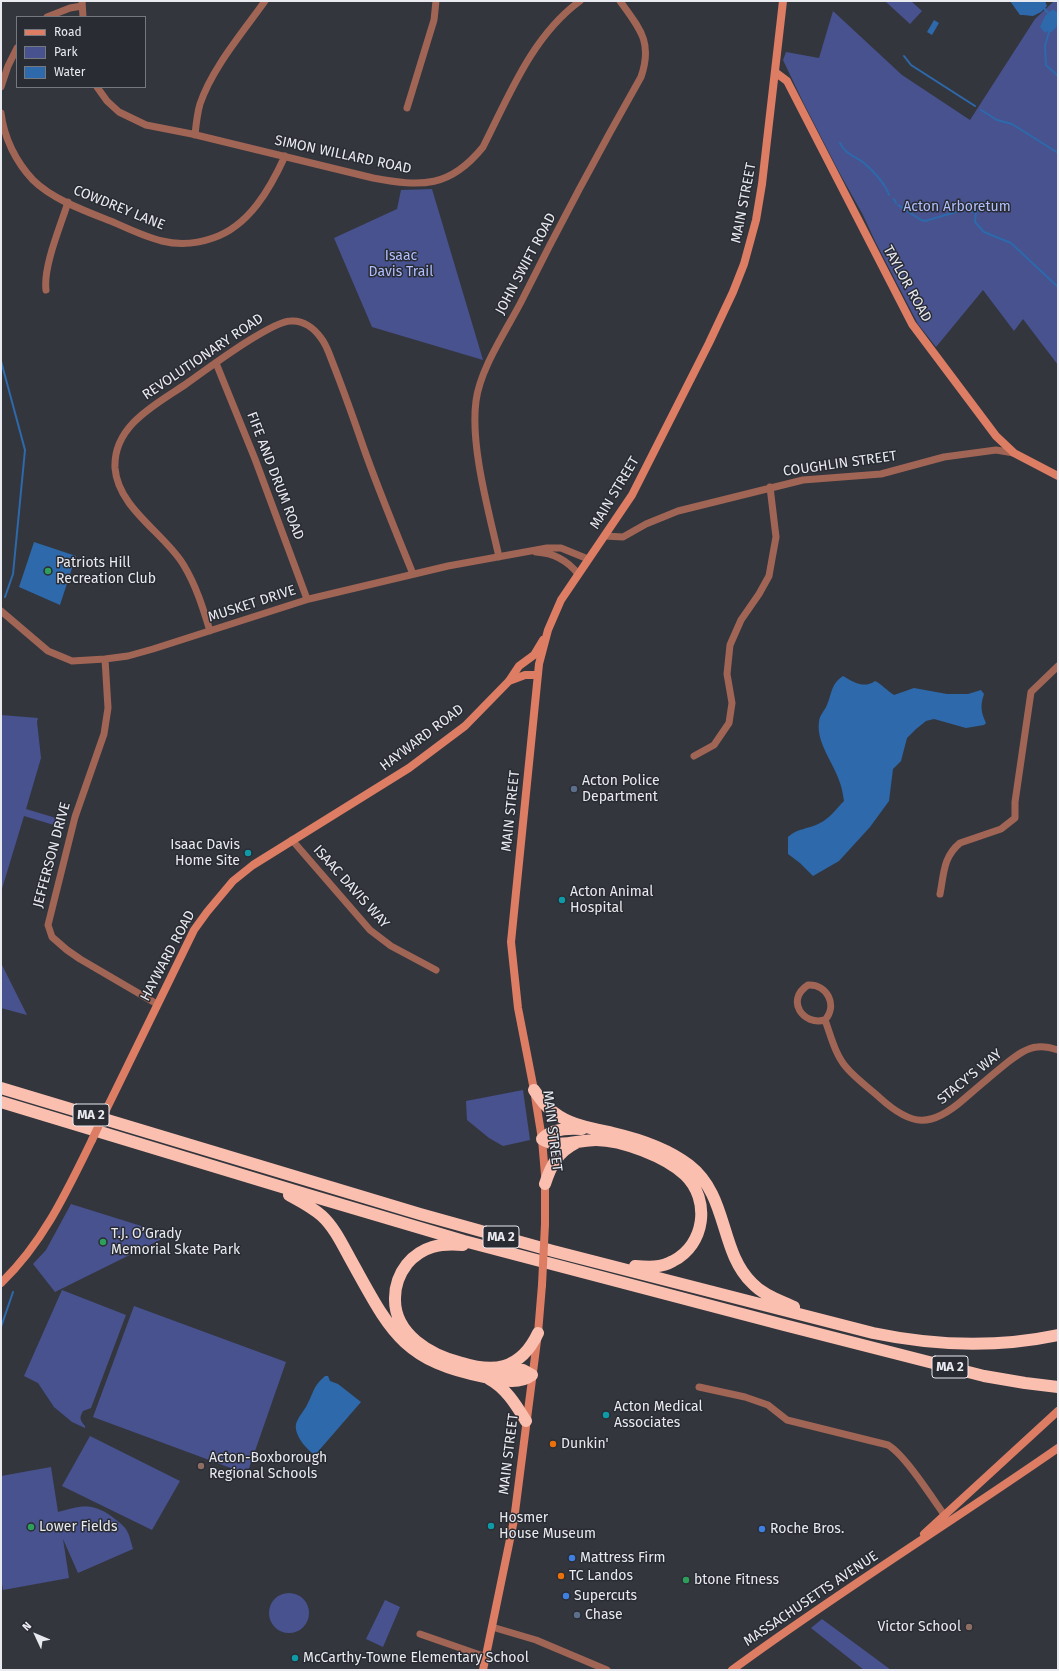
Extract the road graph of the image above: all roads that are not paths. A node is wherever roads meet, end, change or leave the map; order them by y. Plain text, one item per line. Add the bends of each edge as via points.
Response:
1 (265, 1) edge
2 (436, 1) edge
3 (580, 1) edge
4 (620, 1) edge
5 (783, 1) edge
6 (82, 4) edge
7 (50, 16) edge
8 (83, 16) edge
9 (16, 50) edge
10 (774, 72) junction
11 (1, 87) edge
12 (98, 88) edge
13 (407, 108) dead end
14 (1, 113) edge
15 (195, 135) junction
16 (284, 156) junction
17 (68, 202) junction
18 (46, 290) dead end
19 (216, 363) junction
20 (1014, 453) junction
21 (1058, 476) edge
22 (770, 487) junction
23 (605, 536) junction
24 (526, 551) junction
25 (499, 557) junction
26 (588, 559) junction
27 (413, 574) junction
28 (578, 574) junction
29 (307, 599) junction
30 (1, 611) edge
31 (548, 630) junction
32 (210, 631) junction
33 (105, 659) junction
34 (524, 663) junction
35 (539, 664) junction
36 (1058, 666) edge
37 (538, 675) junction
38 (509, 681) junction
39 (694, 756) dead end
40 (292, 840) junction
41 (940, 894) dead end
42 (436, 970) dead end
43 (157, 1004) junction
44 (825, 1020) junction
45 (1058, 1050) edge
46 (1, 1088) edge
47 (534, 1090) junction
48 (1, 1102) edge
49 (603, 1131) junction
50 (542, 1139) junction
51 (585, 1140) junction
52 (265, 1182) junction
53 (545, 1184) junction
54 (496, 1249) junction
55 (604, 1264) junction
56 (1, 1283) edge
57 (824, 1321) junction
58 (538, 1333) junction
59 (1058, 1334) edge
60 (493, 1368) junction
61 (532, 1375) junction
62 (478, 1376) junction
63 (1058, 1386) edge
64 (699, 1387) dead end
65 (1058, 1411) edge
66 (526, 1421) junction
67 (1058, 1448) edge
68 (944, 1516) junction
69 (906, 1550) junction
70 (492, 1627) junction
71 (420, 1634) dead end
72 (486, 1657) junction
73 (483, 1670) edge
74 (607, 1670) edge
75 (732, 1670) edge

1 - 15 street via 209,84 200,105
2 - 13 street via 432,26
3 - 16 street, SIMON WILLARD ROAD via 556,22 530,57 483,146 468,164 445,179 422,183 396,182
4 - 25 street, JOHN SWIFT ROAD via 645,41 646,63 641,77 503,335 481,382 476,399 476,442
5 - 10 main road, MAIN STREET
6 - 7 street
6 - 8 street
9 - 11 street
10 - 20 main road, TAYLOR ROAD via 787,82 912,324 979,415
10 - 23 main road, MAIN STREET via 762,184 756,220 744,264 658,445 632,495
12 - 15 street, SIMON WILLARD ROAD via 119,112 132,119 146,125
14 - 17 street, COWDREY LANE via 2,124 18,162 41,187
15 - 16 street, SIMON WILLARD ROAD
16 - 17 street, COWDREY LANE via 269,186 249,214 226,232 204,241 162,241
17 - 18 street via 53,248 45,282
19 - 27 street, REVOLUTIONARY ROAD via 274,325 291,320 309,326 323,339
19 - 29 street, FIFE AND DRUM ROAD
19 - 32 street, REVOLUTIONARY ROAD via 137,419 120,443 115,467 122,490 138,514 183,564 201,601
20 - 21 main road, TAYLOR ROAD
20 - 22 street, COUGHLIN STREET via 996,450 944,458 881,474 803,480
22 - 23 street, COUGHLIN STREET via 678,511 623,537
22 - 39 street via 776,537 769,576 741,620 730,645 727,674 732,703 729,723 714,745
23 - 26 main road, MAIN STREET
24 - 25 street, MUSKET DRIVE
24 - 26 street, MUSKET DRIVE via 561,548
24 - 28 street, MUSKET DRIVE via 543,552 560,558 571,565
25 - 27 street, MUSKET DRIVE
26 - 28 main road, MAIN STREET
27 - 29 street, MUSKET DRIVE
28 - 31 main road, MAIN STREET
29 - 32 street, MUSKET DRIVE
30 - 33 street, MUSKET DRIVE via 48,651 72,661
31 - 34 main road, HAYWARD ROAD via 534,655
31 - 35 main road, MAIN STREET
32 - 33 street, MUSKET DRIVE via 128,656
33 - 43 street, JEFFERSON DRIVE via 108,708 104,734 75,817 48,925 52,937 67,950
34 - 35 main road via 535,661
34 - 38 main road, HAYWARD ROAD
35 - 37 main road, MAIN STREET
36 - 41 street via 1031,692 1015,802 1015,818 1001,829 954,847 945,864
37 - 38 main road, HAYWARD ROAD via 525,675
37 - 47 main road, MAIN STREET via 511,942 518,1008
38 - 40 main road, HAYWARD ROAD via 465,726 408,768
40 - 42 street, ISAAC DAVIS WAY via 370,930 391,946
40 - 43 main road, HAYWARD ROAD via 253,865 233,881 220,896 194,930
43 - 56 main road, HAYWARD ROAD, bridge via 69,1187 26,1255
44 - 44 street via 830,1011 827,994 816,985 808,985 798,995 797,1007 809,1018 820,1022
44 - 45 street, STACY'S WAY via 835,1048 847,1068 891,1108 916,1120 935,1119 950,1111 1021,1052 1036,1047
46 - 55 highway, MA 2 via 374,1201
47 - 49 highway via 558,1116
47 - 50 main road, MAIN STREET
48 - 52 highway, MA 2
49 - 50 highway via 567,1129 552,1132
49 - 57 highway via 645,1142 689,1165 702,1178 712,1194 736,1260 749,1281 768,1295
50 - 51 highway via 553,1143
50 - 53 main road, MAIN STREET
51 - 53 highway via 559,1155
51 - 55 highway via 603,1140 620,1144 670,1164 691,1181 701,1206 701,1220 696,1237 687,1251 677,1259 655,1267
52 - 54 highway, MA 2
52 - 62 highway via 309,1206 327,1221 381,1314 402,1341 437,1364
53 - 58 main road, MAIN STREET, bridge
54 - 60 highway via 448,1244 427,1249 415,1256 404,1268 395,1297 403,1327 421,1345 453,1361
54 - 63 highway, MA 2 via 984,1376 1025,1384
55 - 57 highway, MA 2
57 - 59 highway, MA 2 via 885,1336 940,1344 1009,1343
58 - 60 highway via 530,1347 519,1358 507,1365
58 - 61 main road, MAIN STREET
60 - 61 highway via 523,1370
61 - 62 highway via 518,1381
61 - 66 main road, MAIN STREET
62 - 66 highway via 504,1390
64 - 68 street via 768,1405 787,1420 888,1445 911,1469
65 - 68 main road, MASSACHUSETTS AVENUE
66 - 70 main road, MAIN STREET via 512,1534
67 - 69 main road, MASSACHUSETTS AVENUE
68 - 69 main road, MASSACHUSETTS AVENUE
69 - 75 main road, MASSACHUSETTS AVENUE
70 - 72 main road, MAIN STREET
70 - 74 street via 536,1640
71 - 72 street
72 - 73 main road, MAIN STREET

